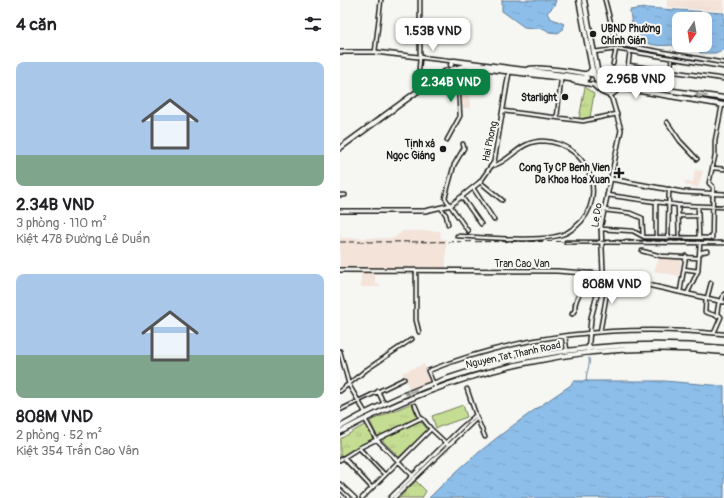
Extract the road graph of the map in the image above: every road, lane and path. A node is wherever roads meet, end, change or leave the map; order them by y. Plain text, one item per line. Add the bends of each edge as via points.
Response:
1 (381, 0) edge
2 (420, 0) edge
3 (579, 0) edge
4 (584, 0) edge
5 (605, 0) edge
6 (616, 50) junction
7 (630, 51) junction
8 (340, 52) edge
9 (375, 52) junction
10 (594, 52) junction
11 (420, 58) junction
12 (672, 58) junction
13 (453, 63) junction
14 (724, 63) edge
15 (613, 64) dead end
16 (628, 65) junction
17 (457, 67) junction
18 (724, 67) edge
19 (592, 68) junction
20 (419, 69) dead end
21 (597, 69) junction
22 (528, 71) junction
23 (670, 71) junction
24 (445, 72) junction
25 (509, 72) junction
26 (594, 76) junction
27 (601, 77) junction
28 (586, 78) junction
29 (611, 79) junction
30 (724, 79) edge
31 (562, 80) junction
32 (626, 82) junction
33 (592, 84) junction
34 (599, 86) junction
35 (605, 87) junction
36 (668, 88) junction
37 (621, 90) junction
38 (679, 92) junction
39 (610, 96) junction
40 (674, 97) junction
41 (724, 98) edge
42 (723, 105) edge
43 (503, 110) junction
44 (618, 114) junction
45 (556, 117) junction
46 (667, 122) dead end
47 (447, 140) dead end
48 (463, 144) dead end
49 (340, 148) edge
50 (697, 159) dead end
51 (492, 166) junction
52 (713, 168) junction
53 (724, 168) edge
54 (611, 179) junction
55 (480, 182) junction
56 (473, 188) junction
57 (669, 189) junction
58 (712, 193) junction
59 (724, 194) edge
60 (340, 195) edge
61 (345, 195) dead end
62 (607, 195) junction
63 (462, 197) junction
64 (502, 200) dead end
65 (656, 203) junction
66 (667, 204) junction
67 (451, 205) junction
68 (678, 206) junction
69 (698, 206) junction
70 (712, 207) junction
71 (724, 207) edge
72 (441, 208) junction
73 (604, 210) junction
74 (340, 212) edge
75 (678, 216) junction
76 (698, 216) junction
77 (494, 220) dead end
78 (448, 224) dead end
79 (481, 224) dead end
80 (601, 229) junction
81 (468, 231) dead end
82 (457, 236) dead end
83 (643, 236) junction
84 (656, 237) junction
85 (668, 237) junction
86 (679, 237) junction
87 (699, 237) junction
88 (566, 242) dead end
89 (602, 243) junction
90 (700, 243) junction
91 (723, 243) edge
92 (642, 251) dead end
93 (707, 252) dead end
94 (686, 256) junction
95 (700, 256) junction
96 (684, 269) junction
97 (340, 270) edge
98 (416, 270) junction
99 (698, 271) junction
100 (591, 273) junction
101 (603, 274) junction
102 (613, 276) junction
103 (711, 283) dead end
104 (680, 292) junction
105 (687, 294) junction
106 (724, 294) edge
107 (706, 298) junction
108 (721, 302) edge
109 (717, 312) junction
110 (572, 314) dead end
111 (419, 332) dead end
112 (600, 332) junction
113 (590, 333) junction
114 (714, 333) junction
115 (724, 334) edge
116 (565, 336) junction
117 (412, 339) dead end
118 (670, 346) junction
119 (588, 347) junction
120 (724, 348) edge
121 (567, 350) junction
122 (340, 351) edge
123 (588, 352) junction
124 (724, 352) edge
125 (507, 364) junction
126 (404, 378) dead end
127 (349, 385) junction
128 (434, 385) junction
129 (467, 389) dead end
130 (340, 391) edge
131 (378, 391) junction
132 (358, 400) junction
133 (384, 404) junction
134 (415, 405) dead end
135 (340, 410) edge
136 (365, 412) junction
137 (476, 417) junction
138 (366, 418) junction
139 (422, 419) junction
140 (340, 427) edge
141 (431, 429) junction
142 (340, 432) edge
143 (486, 437) dead end
144 (376, 439) junction
145 (446, 444) junction
146 (359, 448) junction
147 (344, 458) junction
148 (340, 460) edge
149 (399, 462) junction
150 (385, 475) junction
151 (414, 476) junction
152 (340, 484) edge
153 (372, 488) junction
154 (340, 494) edge
155 (344, 498) edge
156 (354, 498) edge
157 (362, 498) edge
158 (390, 498) edge
159 (394, 498) edge

1 - 9 street
2 - 11 street
3 - 19 main road
4 - 10 main road
5 - 14 street via 614,35 623,46
6 - 7 street
6 - 10 street
6 - 15 street
7 - 12 street
7 - 16 street
8 - 9 street
9 - 11 street
10 - 21 main road
11 - 13 street
11 - 20 street
12 - 18 street
12 - 23 street
13 - 17 main road
13 - 22 main road
13 - 24 main road
16 - 23 street
16 - 32 street
17 - 24 main road
17 - 25 main road
17 - 47 street via 460,116
19 - 26 main road
19 - 28 main road
21 - 27 main road
21 - 29 main road
22 - 25 main road
22 - 28 main road
22 - 31 street, Le Do via 536,76
23 - 30 street
23 - 36 street
24 - 49 main road
25 - 43 street, Hai Phong
26 - 27 street
26 - 28 street
26 - 34 main road
26 - 35 main road
27 - 29 street
27 - 35 main road
29 - 32 street
31 - 33 street, Le Do
31 - 45 street
32 - 36 street
33 - 34 street, Le Do
33 - 39 street via 600,92
34 - 35 street, Le Do
35 - 37 street
35 - 39 street, Le Do
35 - 40 main road via 667,93
36 - 38 street
37 - 39 street via 616,90
37 - 40 street
38 - 40 main road via 616,85
41 -> 38 main road
39 - 44 street, Le Do
40 - 42 main road
42 - 52 street via 715,141
43 - 45 street
43 - 51 street, Hai Phong
44 - 45 street via 583,121
44 - 54 street, Le Do via 621,134
46 - 50 street
48 - 67 street via 464,148 454,165 445,198
51 - 55 street, Hai Phong
51 - 82 street via 531,143 543,141 567,148 584,163 591,178 592,196 586,214 573,229 554,238
52 - 53 street
52 - 58 street via 709,183 712,186
54 - 57 street
54 - 62 street, Le Do
55 - 56 street, Hai Phong
55 - 64 street
56 - 63 street, Hai Phong
56 - 77 street
57 - 58 street via 690,193
57 - 66 street
58 - 59 street
58 - 70 street
60 - 61 street
62 - 65 street
62 - 73 street, Le Do
63 - 67 street, Hai Phong
63 - 79 street
65 - 66 street
65 - 84 street
66 - 68 street
66 - 85 street
67 - 72 street, Hai Phong
67 - 81 street
68 - 69 street
68 - 75 street
69 - 70 street
69 - 76 street
70 - 71 street
70 - 87 street via 712,238
72 - 74 street, Hai Phong via 425,211
72 - 78 street
73 - 80 street, Le Do
73 - 83 street via 633,213 642,218
75 - 76 street
75 - 86 street
76 - 87 street
80 - 83 street via 633,230
80 - 89 street, Le Do
83 - 84 street
84 - 85 street
85 - 86 street
86 - 87 street
88 - 89 street
89 - 90 street
89 - 101 street, Le Do
90 - 91 street
90 - 95 street
92 - 94 street via 659,256
93 - 95 street via 702,252
94 - 95 street
94 - 96 street
95 - 99 street
96 - 99 street
96 - 104 street
97 - 98 street, Tran Cao Van
98 - 100 street, Tran Cao Van
98 - 111 street via 416,320
99 - 105 street
100 - 101 street, Tran Cao Van
100 - 110 street via 587,284 575,299 575,310
101 - 102 street, Tran Cao Van
101 - 113 street, Le Do via 592,309
102 - 104 street, Tran Cao Van
102 - 112 street
103 - 107 street
104 - 105 street, Tran Cao Van
105 - 107 street, Tran Cao Van
106 - 108 street
107 - 108 street, Tran Cao Van
107 - 109 street via 705,312 717,316
108 - 109 street
109 - 114 street via 721,317
112 - 113 street
112 - 114 street via 662,330
113 - 116 street
113 - 119 street, Le Do
114 - 115 street
116 - 121 street
116 - 128 street via 497,350 428,371
117 - 127 street via 366,370
118 - 119 main road, Nguyen Tat Thanh Road
118 - 120 main road, Nguyen Tat Thanh Road
118 - 123 main road
118 - 124 main road
119 - 121 main road, Nguyen Tat Thanh Road
119 - 123 street, Le Do
121 - 125 main road, Nguyen Tat Thanh Road
122 - 127 street
123 - 125 main road
125 - 128 main road, Nguyen Tat Thanh Road via 463,373
126 - 131 street
127 - 130 street
127 - 132 street
128 -> 133 main road, Nguyen Tat Thanh Road
128 - 138 main road
129 - 137 street
131 - 132 street
131 - 133 street
132 - 135 street
132 - 136 street
133 - 136 main road, Nguyen Tat Thanh Road
134 - 139 street
136 - 138 main road
136 - 140 main road, Nguyen Tat Thanh Road
137 - 143 street
137 - 145 street
138 - 142 main road
138 - 144 street
139 - 141 street
139 - 144 street
141 - 145 street
141 - 149 street
144 - 146 street
144 - 149 street
145 - 151 street
146 - 147 street
146 - 150 street
147 - 148 street
147 - 153 street
149 - 150 street
149 - 151 street
150 - 153 street
151 - 158 street
151 - 159 street
152 - 156 street
153 - 157 street
154 - 155 street

